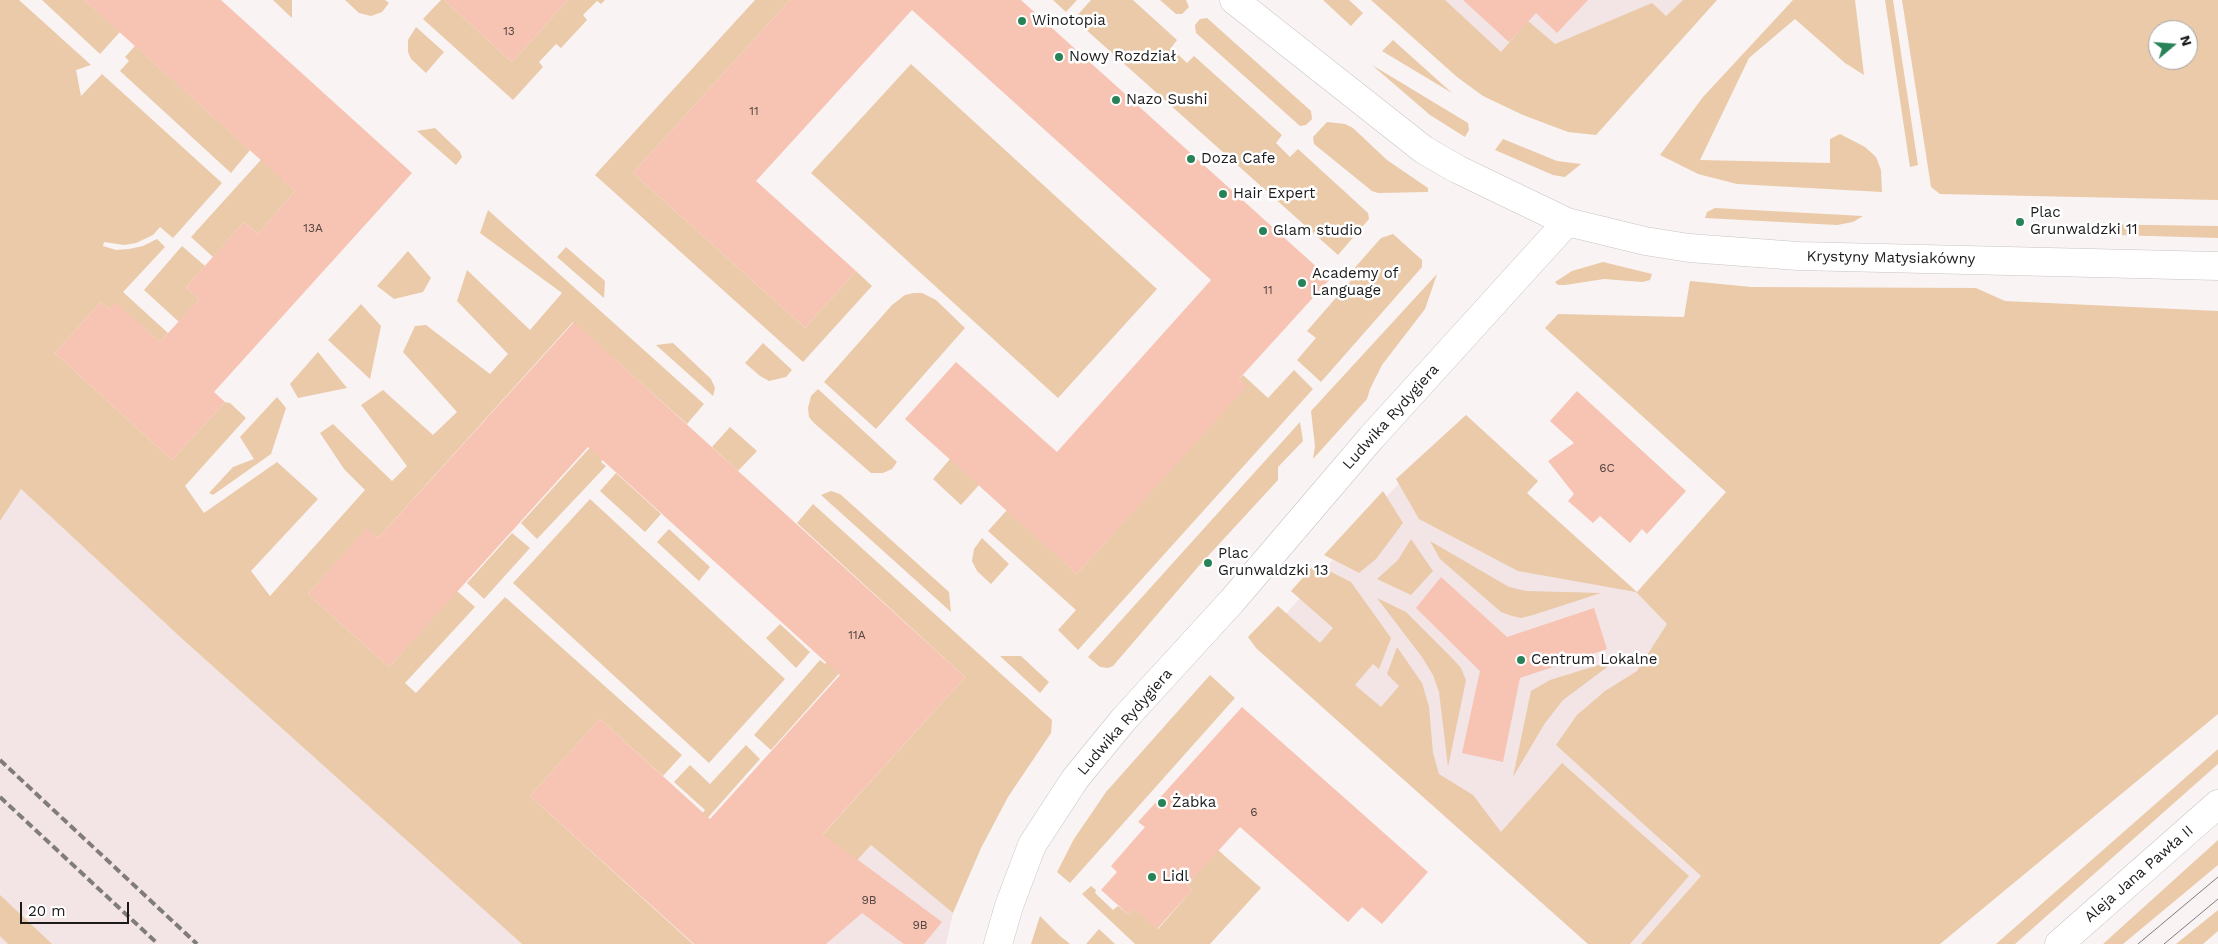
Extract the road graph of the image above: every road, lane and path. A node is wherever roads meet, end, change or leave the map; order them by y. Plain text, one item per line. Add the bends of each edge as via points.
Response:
1 (1234, 0) edge
2 (1567, 222) junction
3 (2218, 266) edge
4 (2218, 804) edge
5 (998, 944) edge
6 (2059, 944) edge

1 - 2 street via 1424,150
2 - 3 street, Krystyny Matysiakówny via 1689,248 1788,255
2 - 5 street, Ludwika Rydygiera via 1371,438 1232,601 1124,719 1076,779 1032,845
4 - 6 street, Aleja Jana Pawła II

